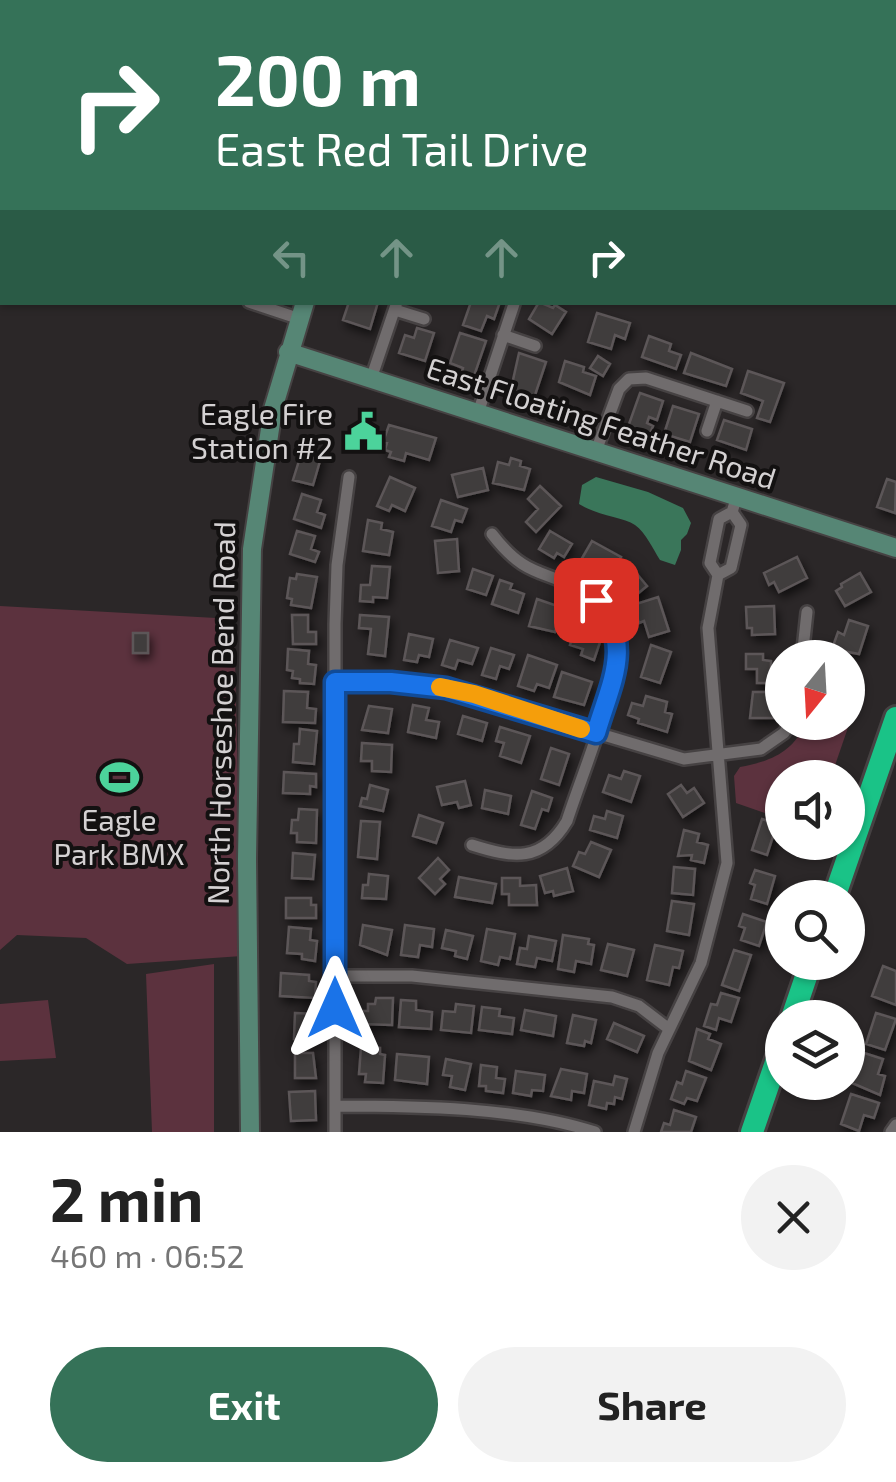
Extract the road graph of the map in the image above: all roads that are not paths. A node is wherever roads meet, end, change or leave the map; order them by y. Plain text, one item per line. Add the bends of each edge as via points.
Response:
1 (267, 305) edge
2 (514, 305) edge
3 (396, 306) edge
4 (303, 311) edge
5 (424, 319) dead end
6 (503, 335) junction
7 (534, 346) dead end
8 (288, 352) junction
9 (371, 379) junction
10 (717, 401) junction
11 (747, 411) dead end
12 (478, 413) junction
13 (707, 431) dead end
14 (596, 451) junction
15 (349, 478) dead end
16 (734, 504) junction
17 (492, 534) dead end
18 (896, 548) edge
19 (718, 575) junction
20 (807, 612) dead end
21 (804, 640) edge
22 (335, 682) junction
23 (896, 718) edge
24 (596, 733) junction
25 (775, 740) edge
26 (719, 756) junction
27 (472, 844) dead end
28 (840, 880) edge
29 (335, 976) junction
30 (669, 1030) junction
31 (765, 1094) edge
32 (336, 1106) junction
33 (896, 1125) edge
34 (250, 1132) edge
35 (336, 1132) edge
36 (595, 1132) edge
37 (634, 1132) edge
38 (752, 1132) edge
39 (891, 1132) edge

1 - 4 street
2 - 6 street
3 - 5 street
3 - 9 street
4 - 8 street, North Horseshoe Bend Road
6 - 7 street
6 - 12 street
8 - 9 street, East Floating Feather Road
8 - 34 street, North Horseshoe Bend Road via 266,440 250,601
9 - 12 street, East Floating Feather Road
10 - 11 street
10 - 13 street
10 - 14 street via 646,378 629,379
12 - 14 street, East Floating Feather Road
14 - 16 street, East Floating Feather Road
15 - 22 street via 337,564
16 - 18 street, East Floating Feather Road
16 - 19 street via 719,520 710,563
16 - 19 street via 741,525 731,568
17 - 24 street via 526,568 596,600 613,624 616,670
19 - 26 street via 708,628
20 - 21 street
22 - 24 street via 446,688
22 - 29 street
23 - 28 highway
24 - 26 street via 667,756
24 - 27 street via 567,822 546,846 515,856
25 - 26 street
26 - 30 street via 727,863 702,963
29 - 30 street via 412,976 612,996 639,1006
29 - 32 street
30 - 37 street
31 - 38 highway
32 - 35 street
32 - 36 street via 551,1120
33 - 39 street

